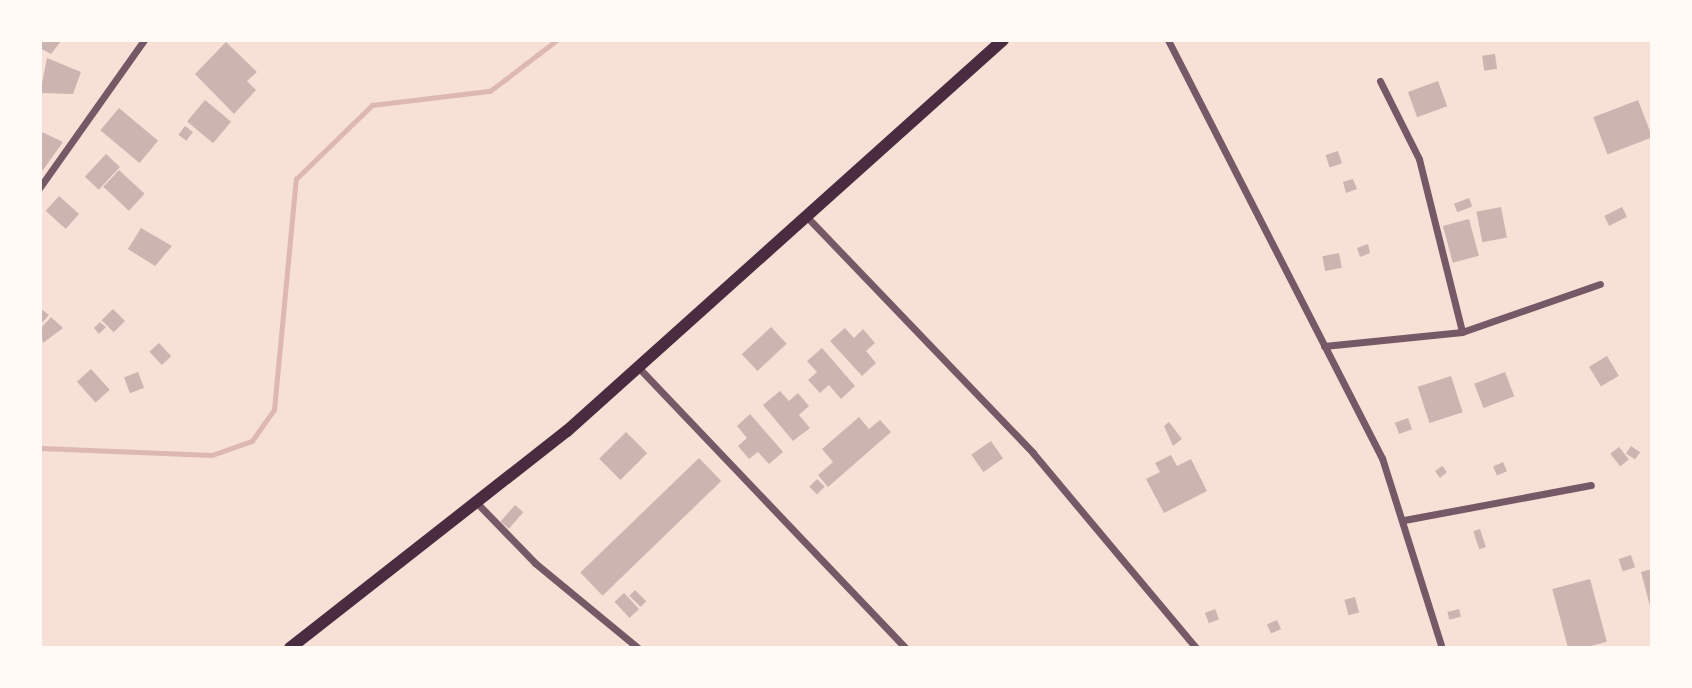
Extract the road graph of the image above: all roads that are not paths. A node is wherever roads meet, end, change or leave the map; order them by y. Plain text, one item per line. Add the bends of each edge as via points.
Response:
1 (144, 40) edge
2 (1003, 40) edge
3 (1168, 40) edge
4 (1380, 81) dead end
5 (40, 187) edge
6 (807, 217) junction
7 (1600, 284) dead end
8 (1462, 332) junction
9 (1324, 346) junction
10 (638, 367) junction
11 (1591, 485) dead end
12 (474, 499) junction
13 (1405, 520) junction
14 (290, 648) edge
15 (638, 648) edge
16 (906, 648) edge
17 (1196, 648) edge
18 (1442, 648) edge

1 - 5 street
2 - 6 main road
3 - 9 street
4 - 8 street via 1419,159
6 - 10 main road
6 - 17 street via 1034,453
7 - 8 street
8 - 9 street
9 - 13 street via 1382,458
10 - 12 main road via 567,431
10 - 16 street via 710,436
11 - 13 street
12 - 14 main road via 405,562
12 - 15 street via 535,563
13 - 18 street

